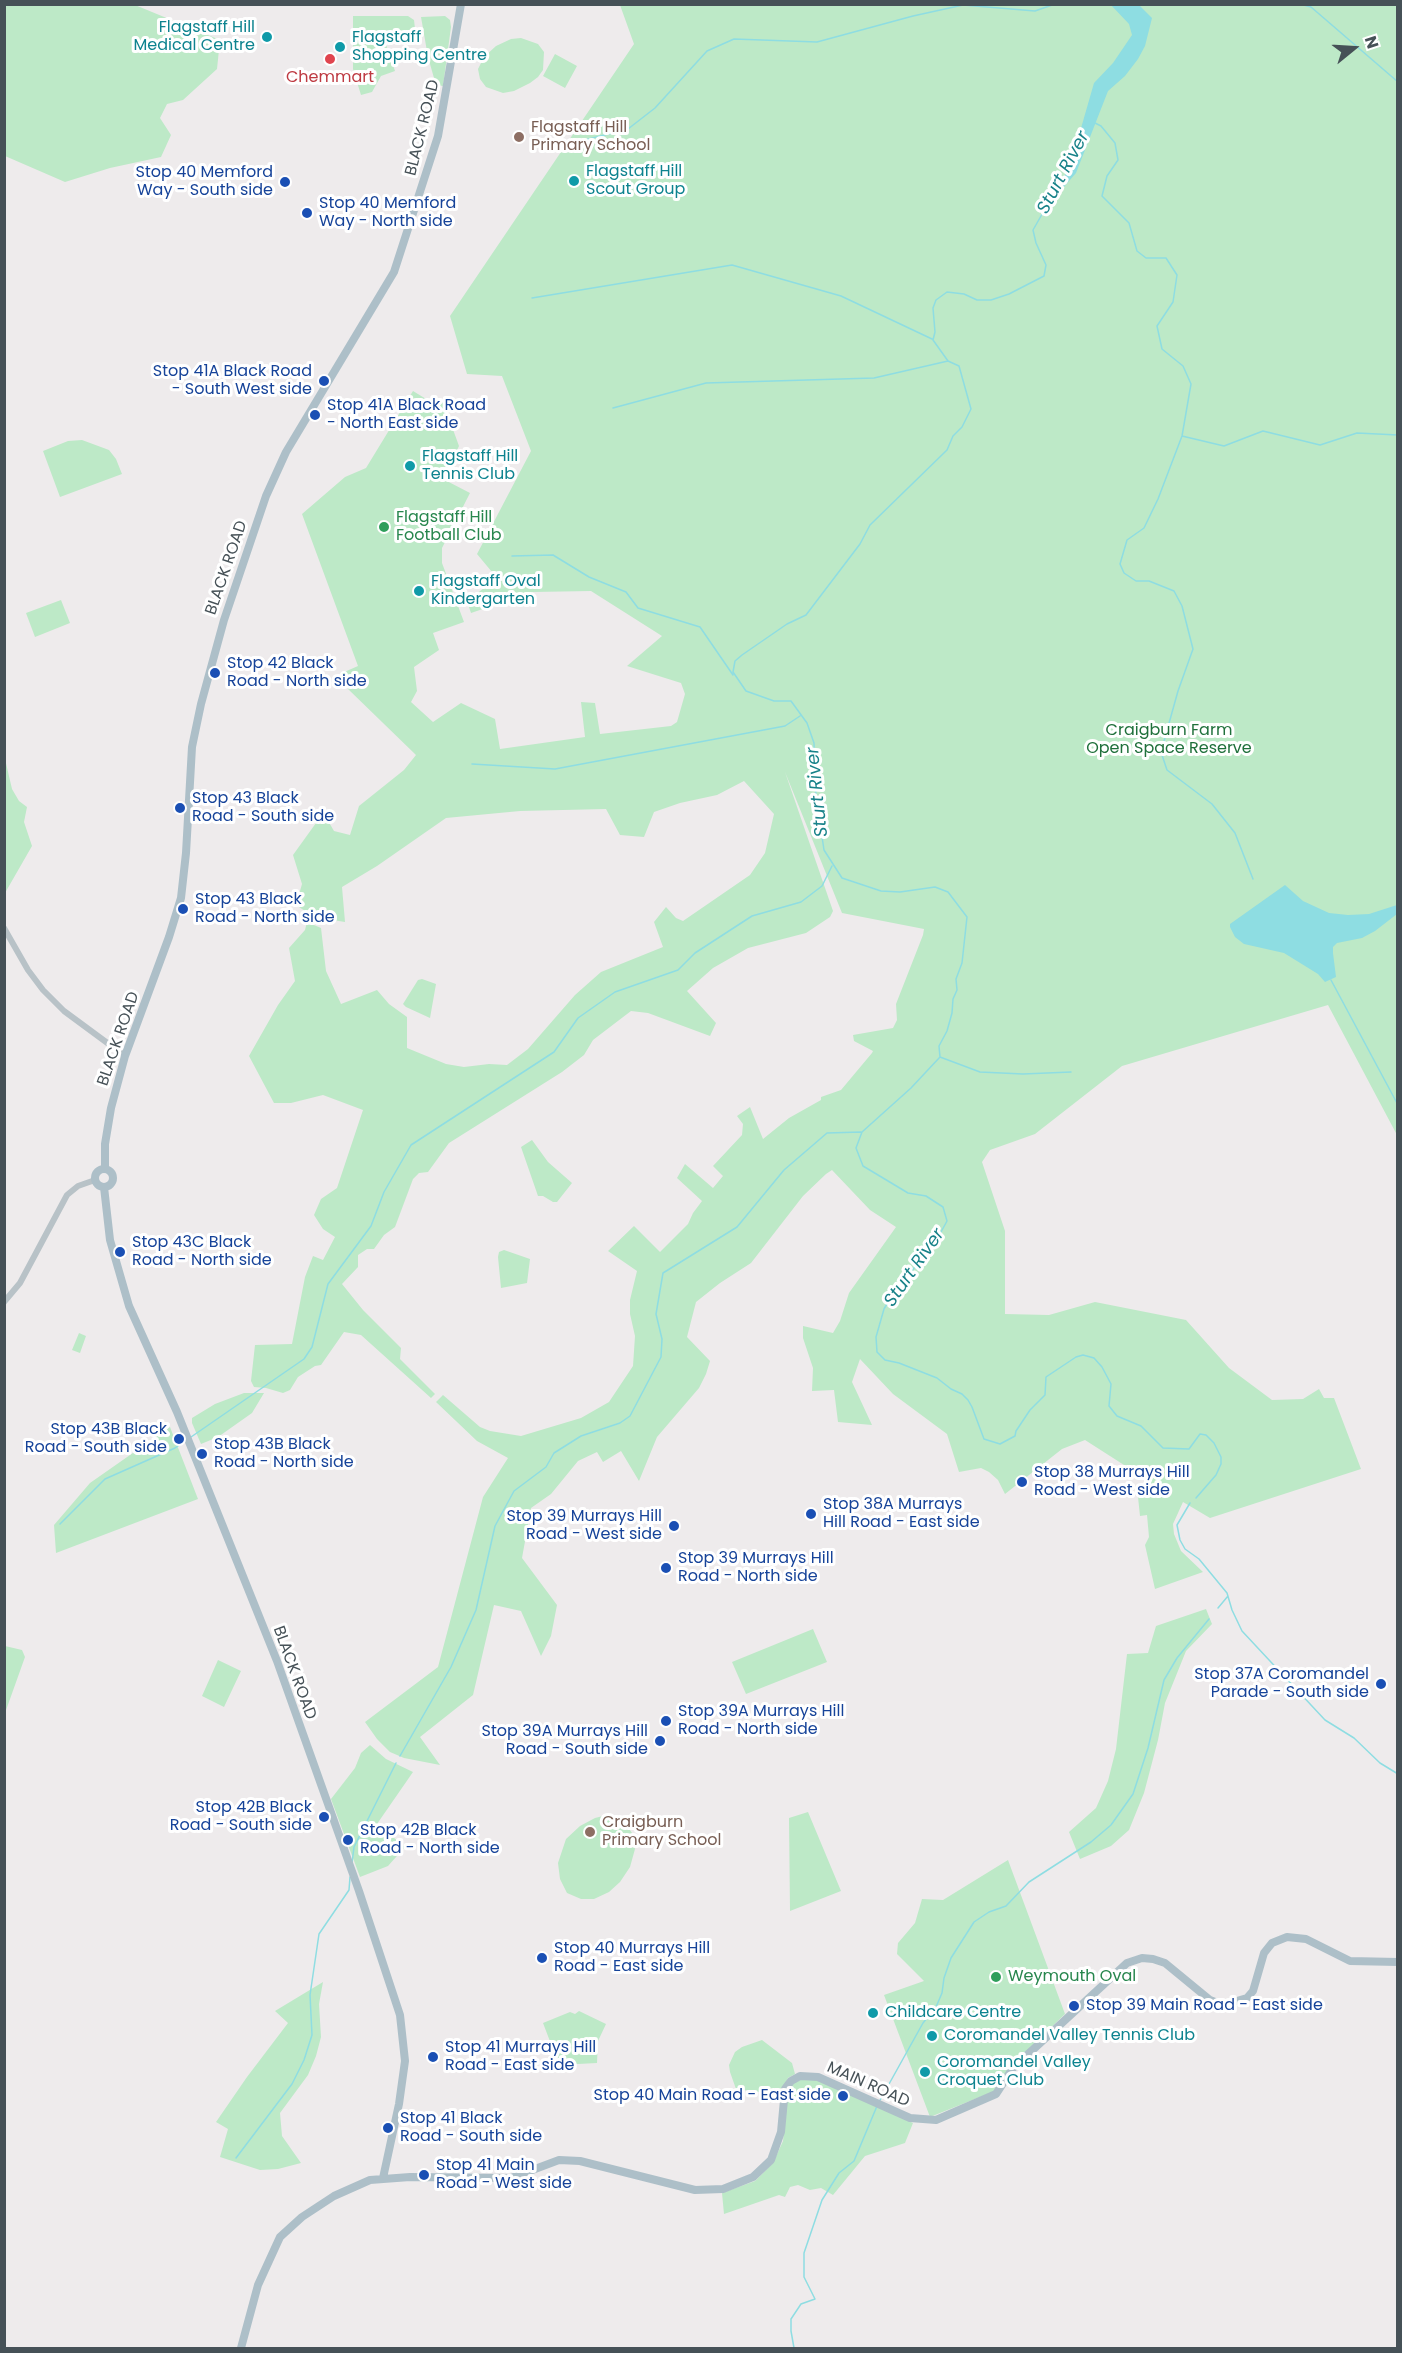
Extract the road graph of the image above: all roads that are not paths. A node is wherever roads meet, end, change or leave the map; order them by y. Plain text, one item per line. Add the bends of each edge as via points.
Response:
1 (461, 4) edge
2 (4, 928) edge
3 (125, 1056) junction
4 (105, 1169) junction
5 (95, 1180) junction
6 (104, 1187) junction
7 (4, 1302) edge
8 (1398, 1962) edge
9 (383, 2178) junction
10 (241, 2349) edge

1 - 3 main road, BLACK ROAD via 438,136 394,272 286,452 266,496 224,620 192,747 181,898
2 - 3 street via 43,990 64,1011
3 - 4 main road, BLACK ROAD via 111,1108
4 - 5 main road via 99,1171
4 - 6 main road via 113,1180
5 - 6 main road
5 - 7 street via 67,1195 20,1283
6 - 9 main road, BLACK ROAD via 110,1240 129,1306 277,1661 400,2015 405,2061
8 - 9 main road, MAIN ROAD via 1350,1961 1306,1939 1287,1937 1272,1943 1264,1953 1247,1998 1223,2005 1210,2000 1165,1963 1142,1958 1127,1963 1013,2068 996,2094 928,2121 910,2118 818,2077 800,2076 790,2081 785,2089 781,2132 771,2160 753,2177 717,2190 695,2190 570,2160 545,2164 512,2178
9 - 10 main road, MAIN ROAD via 334,2196 280,2237 258,2285

